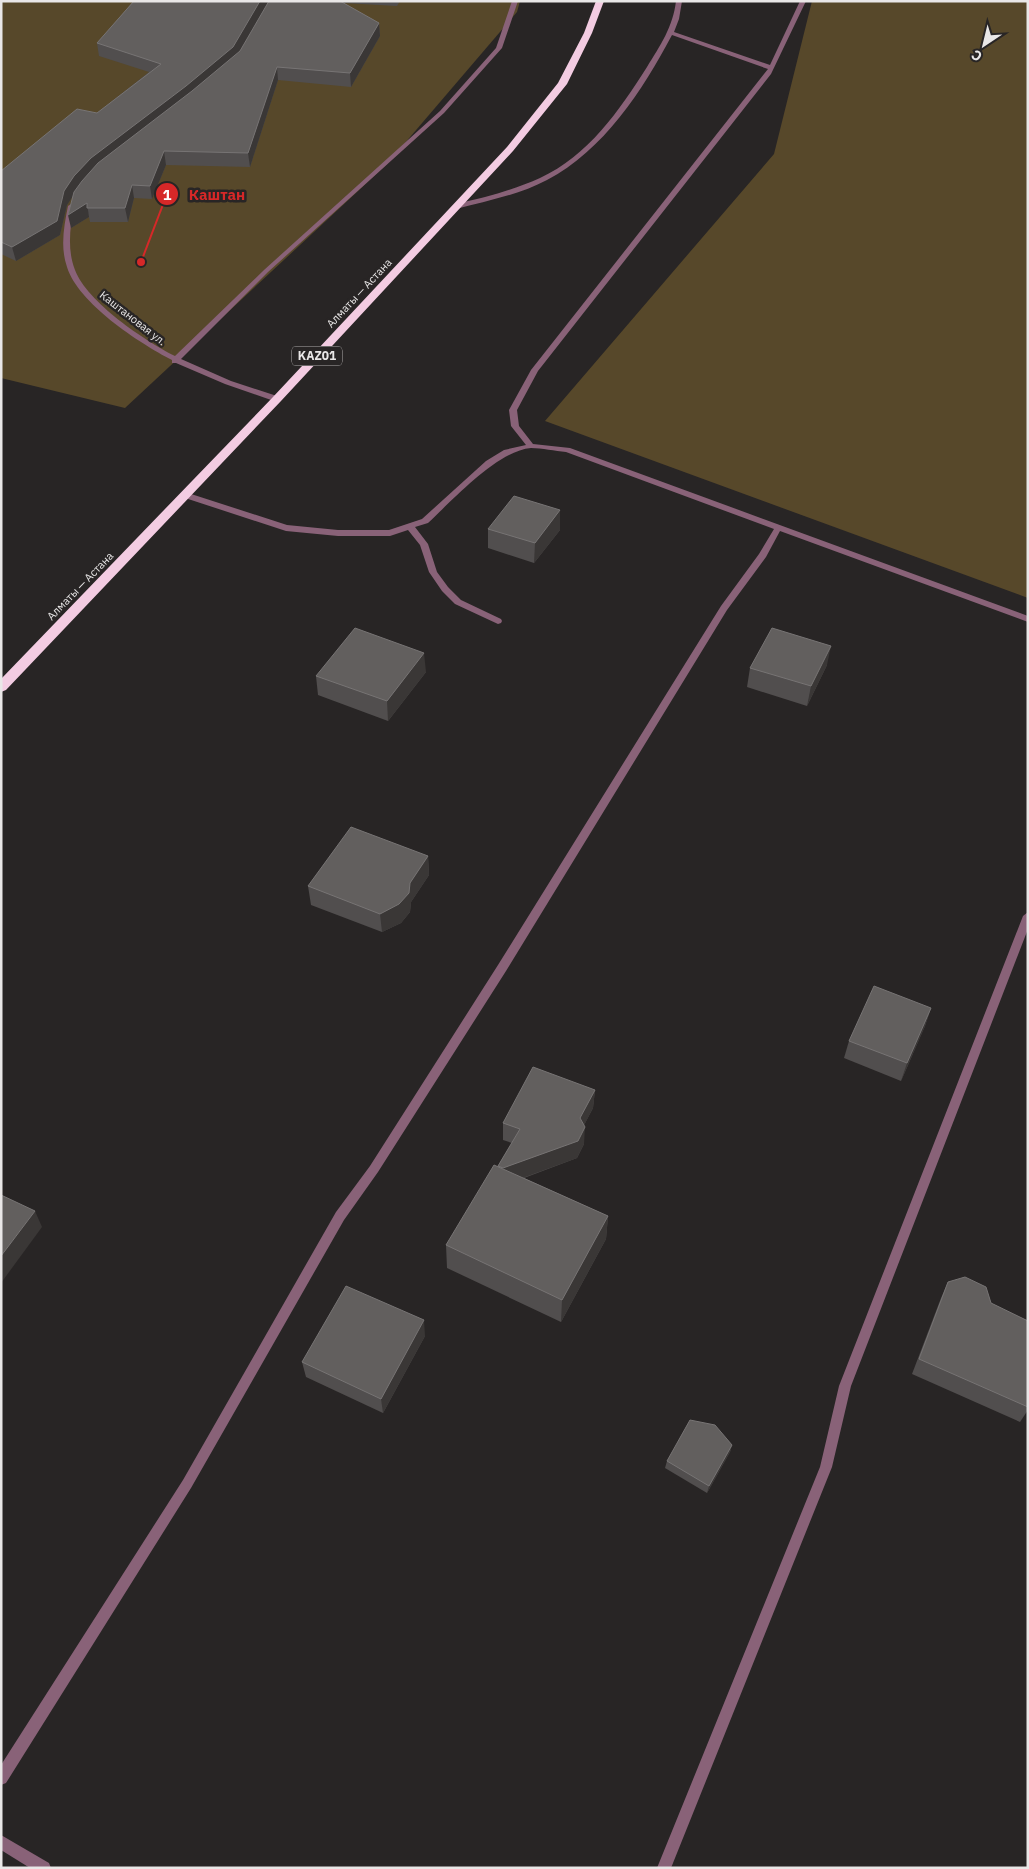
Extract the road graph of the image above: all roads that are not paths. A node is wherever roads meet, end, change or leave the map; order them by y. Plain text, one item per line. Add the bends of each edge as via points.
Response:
1 (515, 1) edge
2 (600, 1) edge
3 (679, 1) edge
4 (803, 1) edge
5 (671, 33) junction
6 (771, 68) junction
7 (76, 198) edge
8 (456, 207) junction
9 (175, 361) junction
10 (277, 399) junction
11 (531, 446) junction
12 (185, 495) junction
13 (411, 528) junction
14 (778, 528) junction
15 (1028, 619) edge
16 (498, 621) dead end
17 (1, 687) edge
18 (1028, 916) edge
19 (1, 1778) edge
20 (1, 1842) edge
21 (44, 1868) edge
22 (664, 1868) edge

1 - 9 street via 499,48 442,112 266,271
2 - 8 highway, Алматы — Астана / KАZ01 via 562,84 510,149
3 - 5 street
4 - 6 street
5 - 6 street
5 - 8 street via 638,88 598,139 576,160 523,188
6 - 11 street via 535,370 513,410 515,426
7 - 9 street, Каштановая ул. via 65,232 69,264 84,292 152,349
8 - 10 highway, Алматы — Астана / KАZ01
9 - 10 street, Каштановая ул.
10 - 12 highway, Алматы — Астана / KАZ01
11 - 13 street via 507,452 489,463 437,513
11 - 14 street via 567,450
12 - 13 street via 286,528 390,533
12 - 17 highway, Алматы — Астана / KАZ01
13 - 16 street via 424,544 434,572 445,589 458,602
14 - 15 street
14 - 19 street via 763,555 724,608 502,968 374,1169 340,1216 187,1484
18 - 22 street via 845,1386 826,1467
20 - 21 street

